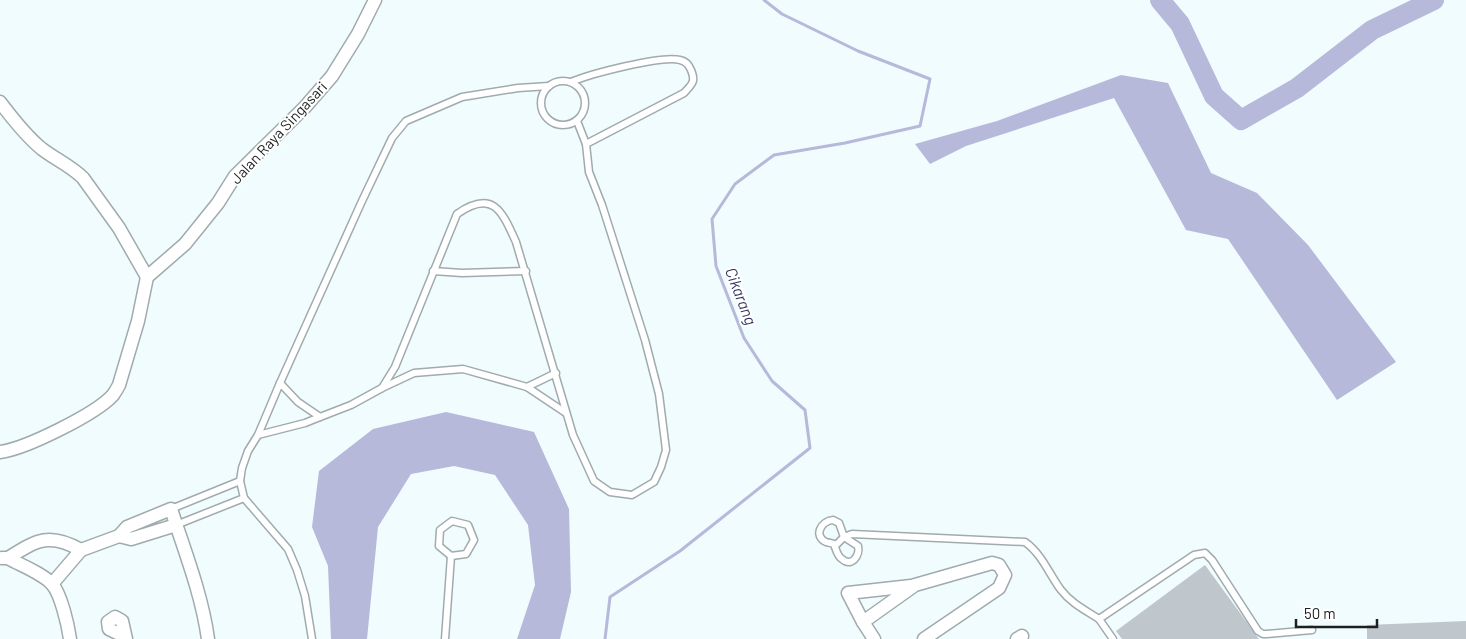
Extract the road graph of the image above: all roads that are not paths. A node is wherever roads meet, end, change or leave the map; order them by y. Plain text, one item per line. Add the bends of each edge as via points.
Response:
1 (375, 0) edge
2 (571, 82) junction
3 (549, 86) junction
4 (0, 102) edge
5 (578, 121) junction
6 (586, 144) junction
7 (433, 271) junction
8 (526, 271) junction
9 (147, 277) junction
10 (556, 374) junction
11 (280, 383) junction
12 (527, 387) junction
13 (382, 388) junction
14 (566, 412) junction
15 (320, 417) junction
16 (258, 435) junction
17 (0, 452) edge
18 (240, 481) junction
19 (244, 498) junction
20 (171, 509) junction
21 (176, 524) junction
22 (119, 536) junction
23 (844, 537) junction
24 (835, 546) junction
25 (81, 550) junction
26 (451, 556) junction
27 (4, 558) edge
28 (52, 584) junction
29 (915, 586) junction
30 (1099, 619) junction
31 (863, 622) junction
32 (70, 639) edge
33 (208, 639) edge
34 (312, 639) edge
35 (445, 639) edge
36 (874, 639) edge
37 (924, 639) edge
38 (1113, 639) edge
39 (1308, 639) edge

1 - 9 street, Jalan Raya Singasari via 332,76 235,176 185,244
2 - 3 lane via 560,81
2 - 5 lane via 581,89 586,100
2 - 6 lane via 596,73 664,59 682,60 694,77 684,93
3 - 5 lane via 542,95 540,107 545,118 555,125 567,126
3 - 11 lane via 462,97 406,121 392,138 366,192
4 - 9 street via 41,148 76,171 94,191
5 - 6 lane
6 - 14 lane via 589,172 645,340 659,394 666,450 654,482 632,495 610,492 594,481
7 - 8 lane
7 - 8 lane via 457,214 482,202 493,206 505,217
7 - 13 lane via 395,367
8 - 10 lane
9 - 17 street via 138,321 114,394 70,424 22,446
10 - 12 lane
10 - 14 lane
11 - 15 lane via 298,402
11 - 16 lane
12 - 13 lane via 463,369 414,374
12 - 14 lane
13 - 15 lane
15 - 16 lane
16 - 18 lane via 248,452
18 - 19 lane
18 - 20 lane
19 - 21 lane
19 - 34 lane via 288,549 305,596
20 - 21 street
20 - 22 street via 127,527
21 - 22 street via 131,539
21 - 33 street via 199,597
22 - 25 street
23 - 24 lane
23 - 24 lane via 858,546 857,558 846,562
23 - 24 lane via 839,523 833,520 821,525 821,538
23 - 30 lane via 852,534 1025,542 1034,548 1071,601
25 - 27 street via 56,539 39,540
25 - 28 street
26 - 26 lane via 439,546 440,530 452,521 468,525 474,540 466,554
26 - 35 lane
27 - 28 street
28 - 32 street via 66,617
29 - 31 street
29 - 31 street via 848,592
29 - 37 street via 992,563 998,565 1005,575 999,588 991,595
30 - 38 lane
30 - 39 lane via 1194,555 1205,553 1258,631 1267,634 1312,630
31 - 36 street

